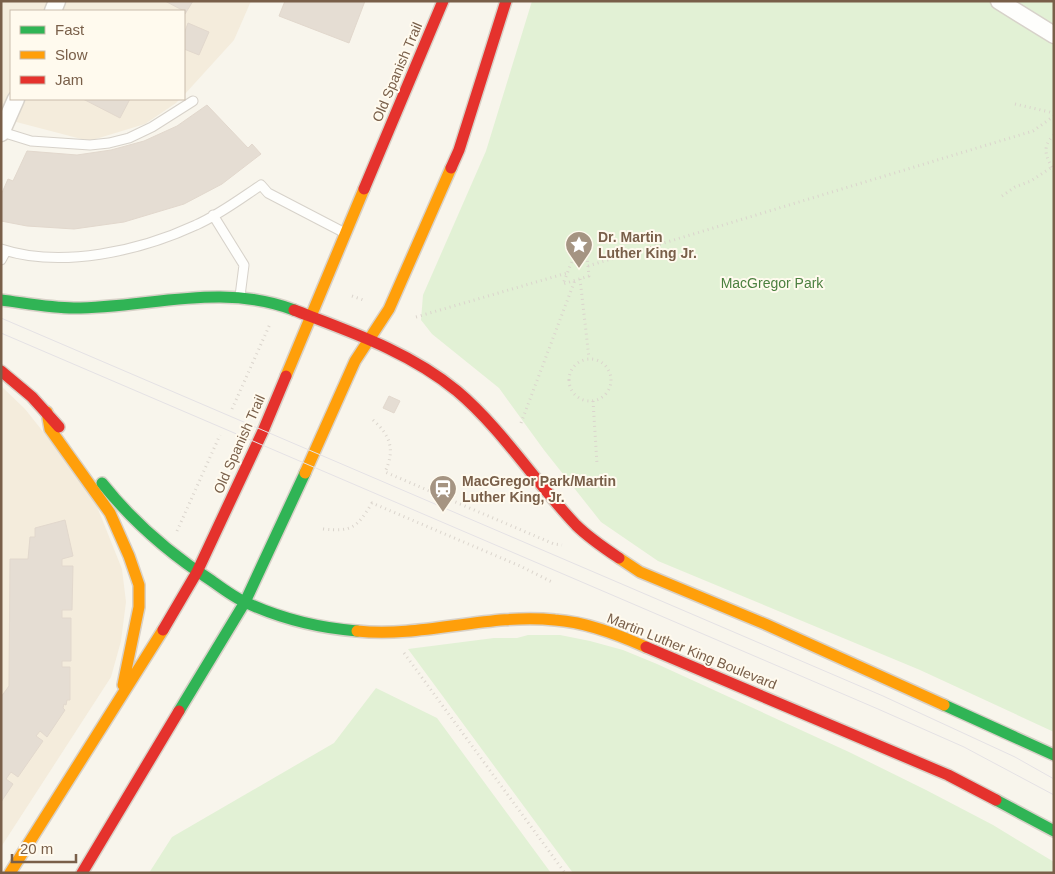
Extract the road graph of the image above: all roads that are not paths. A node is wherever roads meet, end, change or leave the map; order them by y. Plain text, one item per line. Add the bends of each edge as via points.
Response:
1 (443, 1) edge
2 (506, 1) edge
3 (999, 1) edge
4 (1054, 35) edge
5 (16, 100) edge
6 (193, 101) dead end
7 (2, 133) edge
8 (214, 215) junction
9 (346, 233) junction
10 (4, 250) edge
11 (1, 260) edge
12 (240, 298) junction
13 (1, 300) edge
14 (312, 316) junction
15 (369, 339) junction
16 (1, 371) edge
17 (47, 412) junction
18 (196, 572) junction
19 (245, 602) junction
20 (121, 700) junction
21 (1054, 755) edge
22 (1054, 831) edge
23 (10, 873) edge
24 (82, 873) edge

1 - 9 main road, Old Spanish Trail
2 - 15 main road via 458,150 389,309
3 - 4 street
5 - 7 street
6 - 7 lane via 152,127 109,143 31,141
8 - 9 lane via 261,185 268,193
8 - 10 lane via 167,237 96,255 34,256
8 - 12 lane via 244,265
9 - 14 main road, Old Spanish Trail
10 - 11 lane
12 - 13 main road via 183,297 72,308
12 - 14 main road via 279,304
14 - 15 main road
14 - 18 main road, Old Spanish Trail via 263,431
15 - 19 main road via 355,362
15 - 21 main road via 428,369 458,392 484,417 577,526 640,572 765,624
16 - 17 main road, Martin Luther King Boulevard
17 - 18 main road, Martin Luther King Boulevard via 116,501 156,540
17 - 20 main road via 50,429 110,513 139,586 139,607
18 - 19 main road, Martin Luther King Boulevard
18 - 20 main road, Old Spanish Trail
19 - 22 main road, Martin Luther King Boulevard via 286,618 369,633 405,632 495,620 546,619 583,624 630,640 948,775
19 - 24 main road
20 - 23 main road, Old Spanish Trail

